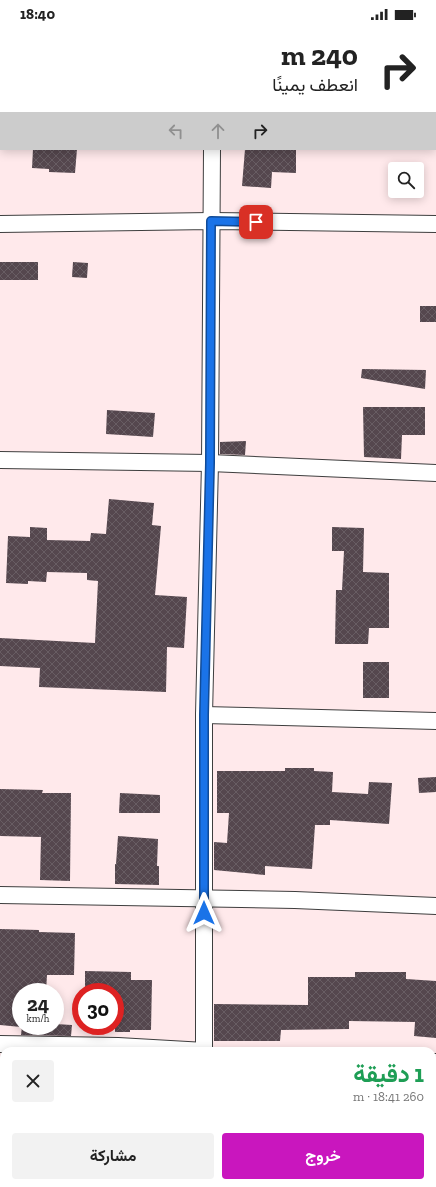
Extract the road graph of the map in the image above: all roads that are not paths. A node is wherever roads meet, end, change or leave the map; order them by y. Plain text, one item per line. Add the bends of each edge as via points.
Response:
1 (212, 150) edge
2 (211, 221) junction
3 (0, 224) edge
4 (436, 224) edge
5 (0, 460) edge
6 (210, 463) junction
7 (436, 473) edge
8 (204, 715) junction
9 (436, 720) edge
10 (0, 895) edge
11 (204, 898) junction
12 (436, 906) edge
13 (0, 1044) edge
14 (135, 1047) edge
15 (204, 1047) edge

1 - 2 street
2 - 3 street
2 - 4 street
2 - 6 street
5 - 6 street
6 - 7 street
6 - 8 street
8 - 9 street
8 - 11 street
10 - 11 street
11 - 12 street
11 - 15 street
13 - 14 street

